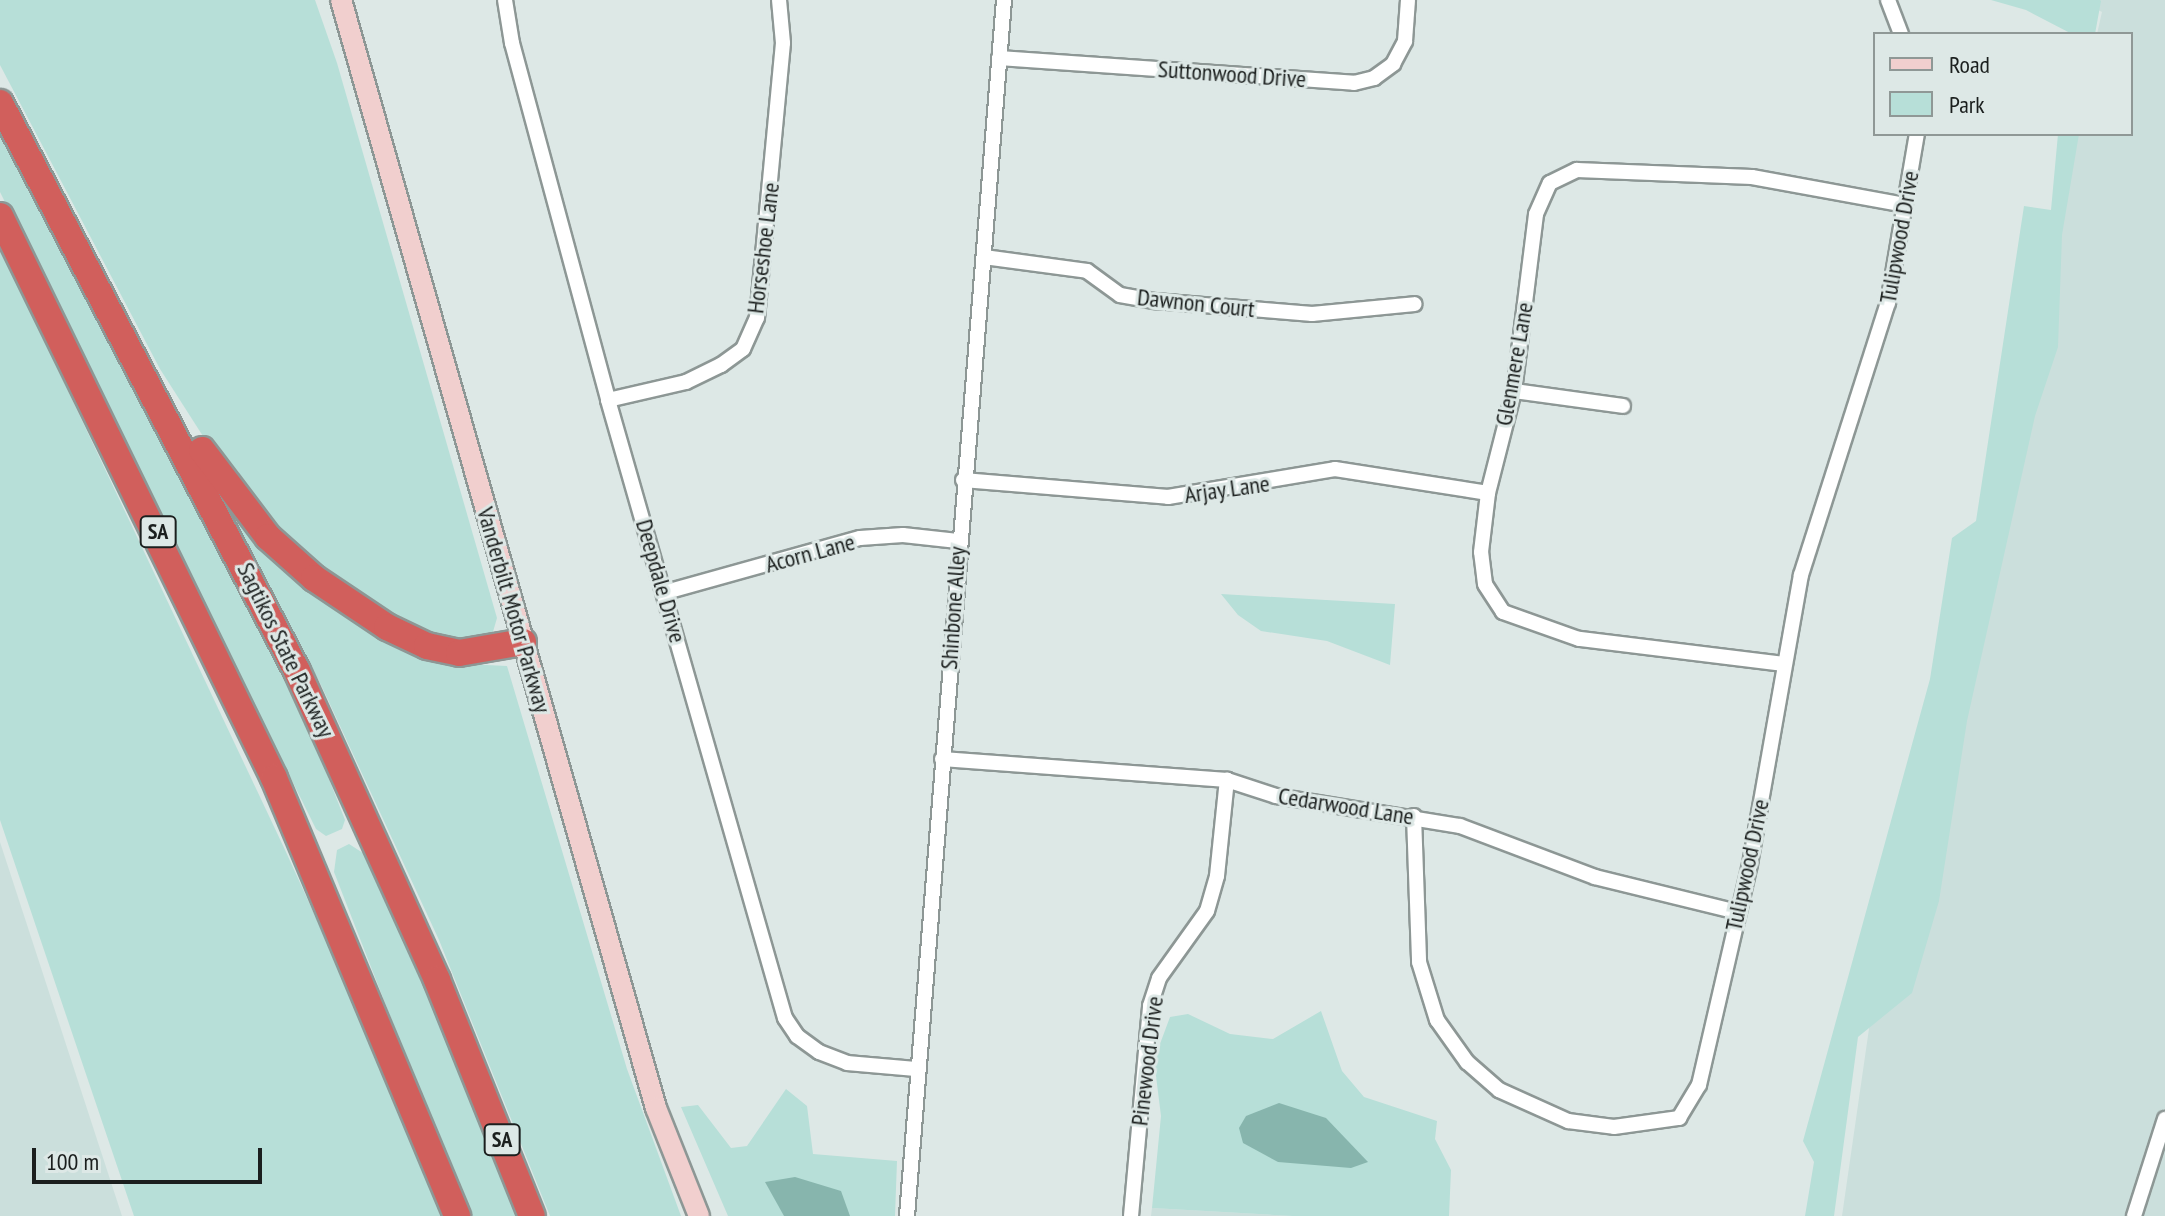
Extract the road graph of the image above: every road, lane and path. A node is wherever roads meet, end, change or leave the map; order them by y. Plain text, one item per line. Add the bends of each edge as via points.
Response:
1 (341, 0) edge
2 (505, 0) edge
3 (779, 0) edge
4 (1004, 0) edge
5 (1408, 0) edge
6 (1888, 0) edge
7 (1900, 32) edge
8 (999, 58) junction
9 (0, 103) edge
10 (1917, 136) edge
11 (1904, 205) junction
12 (0, 216) edge
13 (984, 257) junction
14 (88, 267) junction
15 (1415, 304) dead end
16 (1514, 391) junction
17 (608, 400) junction
18 (1623, 406) dead end
19 (963, 480) junction
20 (1488, 493) junction
21 (958, 541) junction
22 (666, 592) junction
23 (523, 642) junction
24 (1784, 664) junction
25 (942, 759) junction
26 (1227, 780) junction
27 (1414, 816) junction
28 (1737, 912) junction
29 (471, 1064) junction
30 (916, 1069) junction
31 (2165, 1119) edge
32 (457, 1216) edge
33 (532, 1216) edge
34 (545, 1216) edge
35 (699, 1216) edge
36 (907, 1216) edge
37 (1131, 1216) edge
38 (2134, 1216) edge

1 - 23 main road, Vanderbilt Motor Parkway
2 - 17 street, Deepdale Drive via 522,84
3 - 17 street, Horseshoe Lane via 783,43 757,318 743,349 721,365 686,382
4 - 8 street, Shinbone Alley
5 - 8 street, Suttonwood Drive via 1405,41 1393,64 1374,78 1354,83
6 - 7 street
8 - 13 street, Shinbone Alley
9 - 14 highway, Sagtikos State Parkway / SA
10 - 11 street, Tulipwood Drive
11 - 16 street, Glenmere Lane via 1752,177 1577,170 1550,183 1536,214
11 - 24 street, Tulipwood Drive via 1888,303 1801,575
12 - 32 highway, SA via 274,778
13 - 15 street, Dawnon Court via 1087,271 1120,295 1155,301 1312,314
13 - 19 street, Shinbone Alley
14 - 23 highway via 148,354 215,470 290,558 362,612 427,646 471,653
14 - 29 highway, Sagtikos State Parkway / SA via 291,658
16 - 18 street
16 - 20 street, Glenmere Lane
17 - 22 street, Deepdale Drive
19 - 20 street, Arjay Lane via 1168,497 1335,469
19 - 21 street, Shinbone Alley
20 - 24 street, Glenmere Lane via 1481,552 1485,584 1503,612 1579,639
21 - 22 street, Acorn Lane via 903,535 860,538
21 - 25 street, Shinbone Alley
22 - 30 street, Deepdale Drive via 785,1018 797,1036 819,1052 847,1063
23 - 35 main road, Vanderbilt Motor Parkway via 656,1108
24 - 28 street, Tulipwood Drive
25 - 26 street, Cedarwood Lane
25 - 30 street, Shinbone Alley
26 - 27 street, Cedarwood Lane via 1276,796
26 - 37 street, Pinewood Drive via 1217,876 1207,911 1159,978 1150,1006
27 - 28 street, Cedarwood Lane via 1460,826 1595,877
27 - 28 street, Tulipwood Drive via 1419,962 1437,1020 1467,1062 1499,1090 1568,1121 1639,1126 1679,1118 1699,1085
29 - 33 highway, Sagtikos State Parkway / SA
29 - 34 highway via 521,1153
30 - 36 street, Shinbone Alley
31 - 38 street

